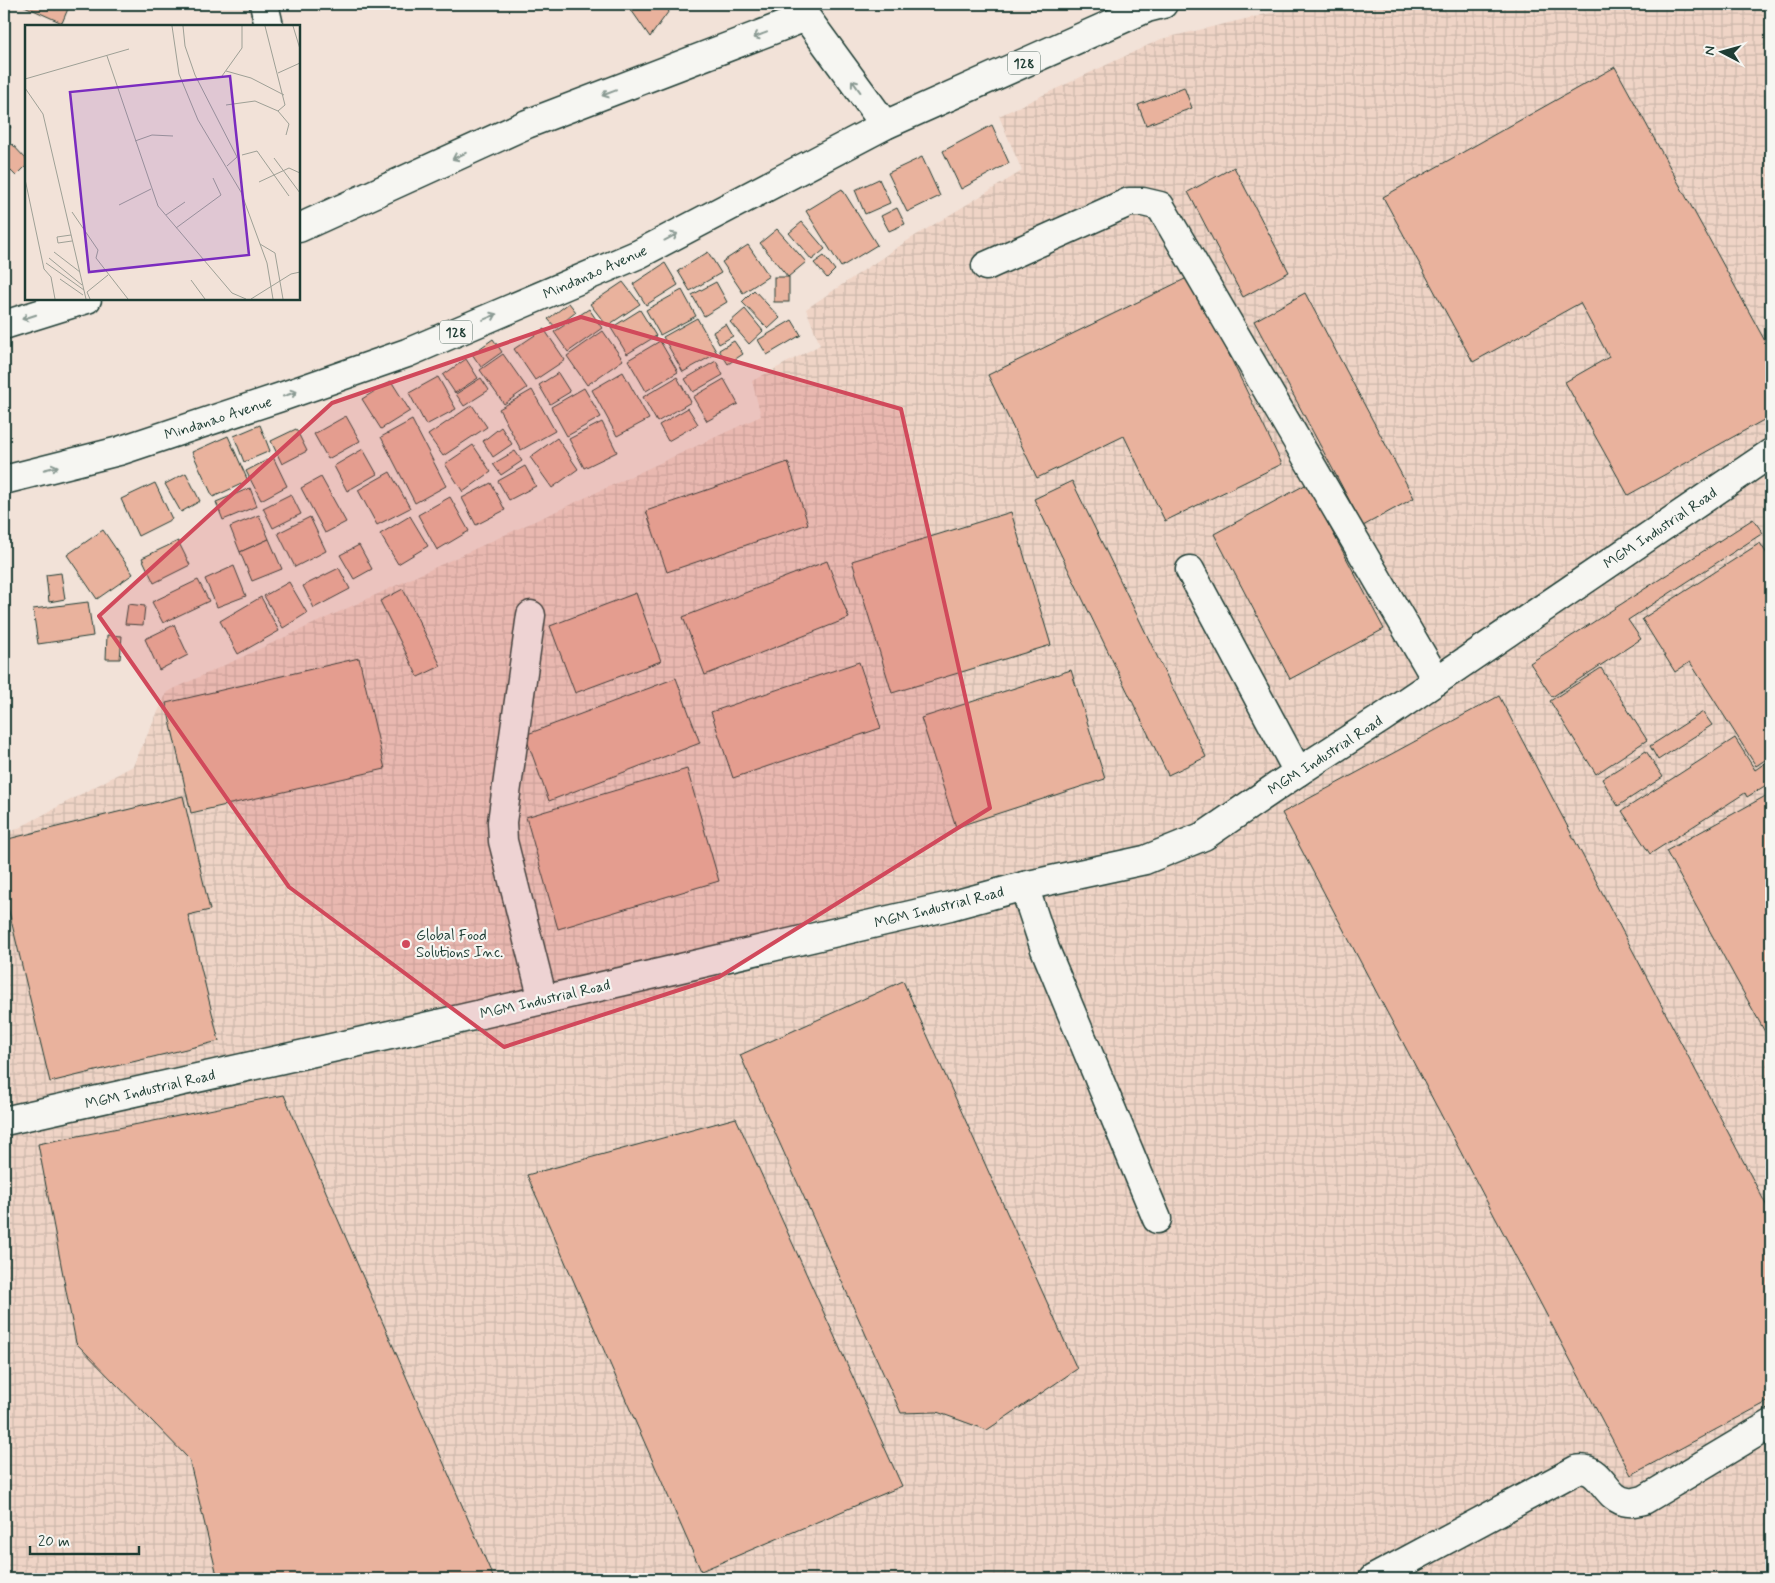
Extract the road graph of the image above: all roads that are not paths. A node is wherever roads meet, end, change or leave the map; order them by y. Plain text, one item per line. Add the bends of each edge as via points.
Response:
1 (264, 4) edge
2 (1163, 4) edge
3 (269, 25) edge
4 (885, 125) junction
5 (300, 228) edge
6 (986, 266) dead end
7 (84, 300) edge
8 (4, 325) edge
9 (1771, 453) edge
10 (4, 480) edge
11 (1190, 570) dead end
12 (531, 615) dead end
13 (1437, 680) junction
14 (1298, 772) junction
15 (1024, 886) junction
16 (543, 1000) junction
17 (4, 1121) edge
18 (1157, 1219) dead end
19 (1771, 1424) edge
20 (1373, 1579) edge

1 - 3 main road
2 - 4 main road, Mindanao Avenue / 128 via 1147,8
4 -> 5 main road via 806,17 527,124
10 -> 4 main road, Mindanao Avenue / 128 via 119,451 407,353 639,254
6 - 13 main road via 1129,202 1160,206
7 -> 8 main road
9 - 13 main road, MGM Industrial Road
11 - 14 main road
12 - 16 main road via 502,822 503,841
13 - 14 main road, MGM Industrial Road
14 - 15 main road, MGM Industrial Road via 1204,836 1145,860
15 - 16 main road, MGM Industrial Road
15 - 18 main road via 1045,949
16 - 17 main road, MGM Industrial Road
19 - 20 main road via 1644,1500 1621,1500 1589,1469 1576,1470

